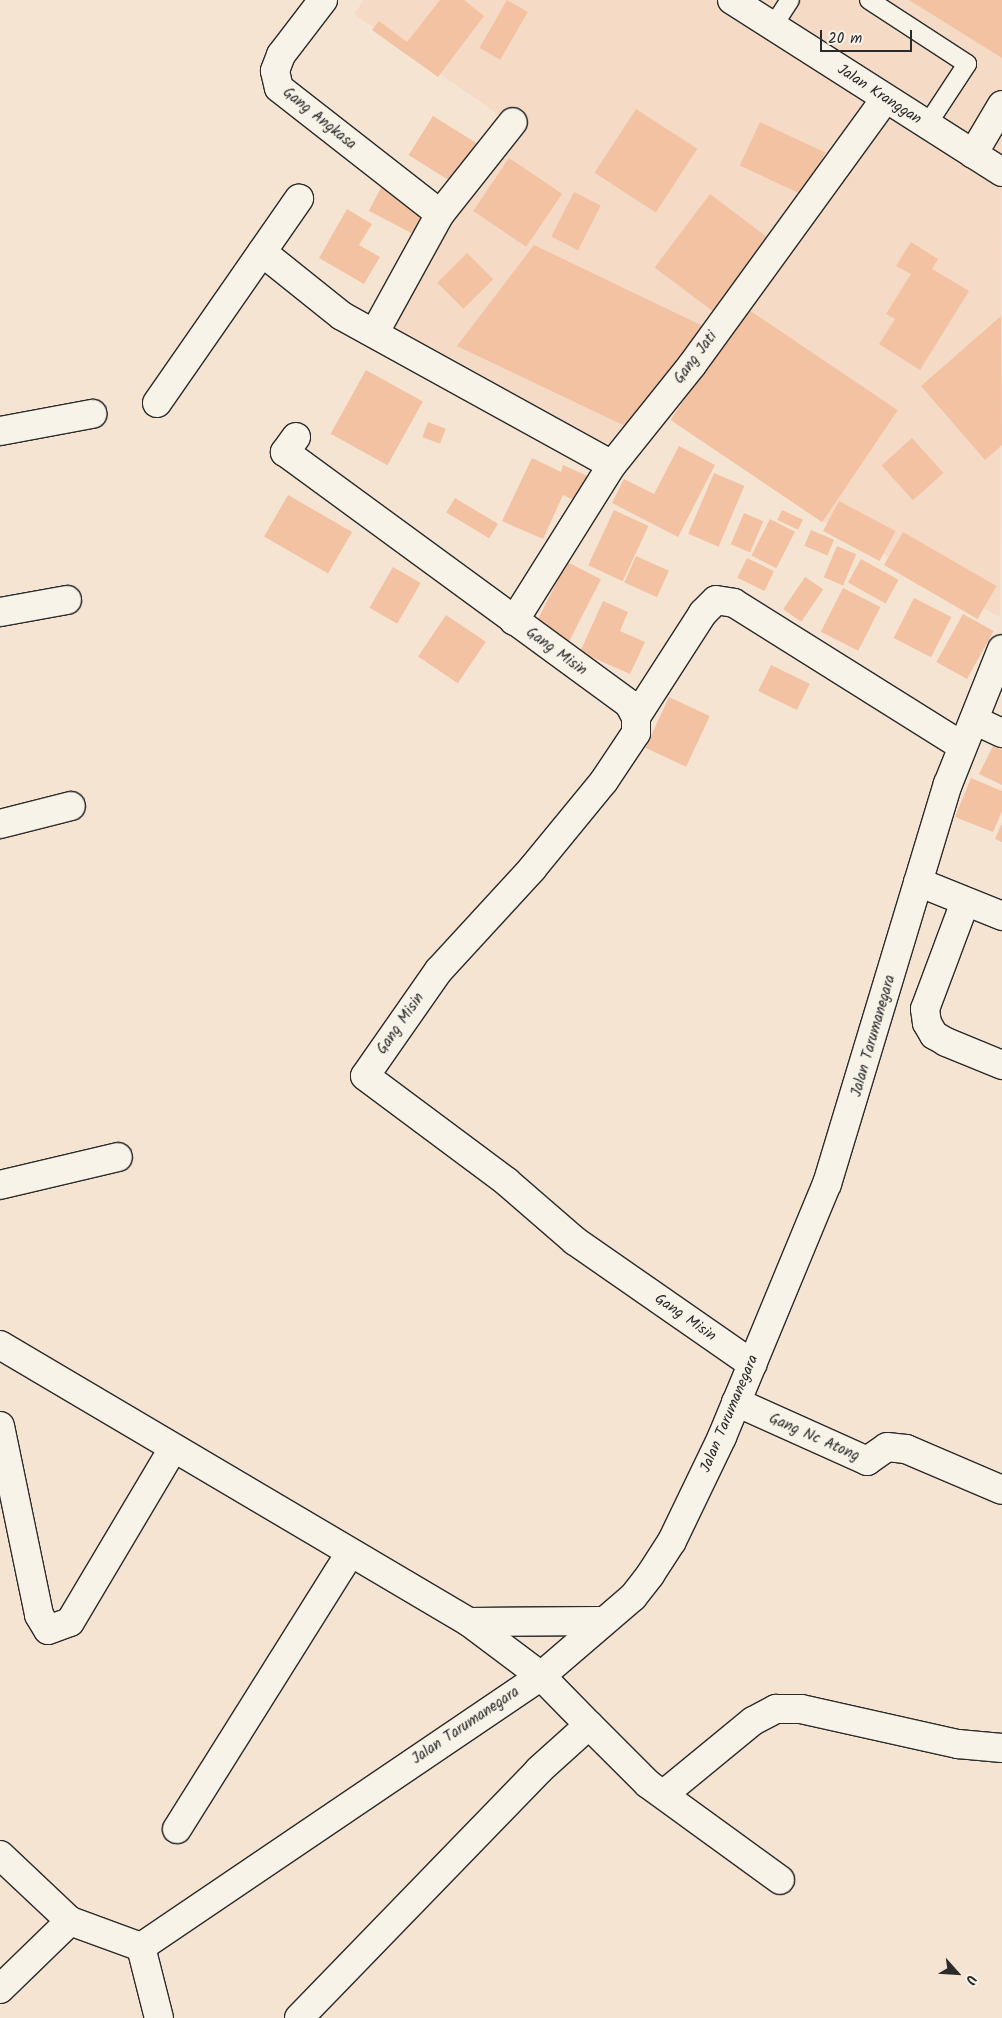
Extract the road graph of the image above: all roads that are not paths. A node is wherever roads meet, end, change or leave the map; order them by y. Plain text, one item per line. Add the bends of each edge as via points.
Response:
1 (323, 0) edge
2 (732, 0) edge
3 (790, 0) edge
4 (869, 0) edge
5 (773, 26) junction
6 (885, 99) junction
7 (1002, 105) edge
8 (513, 122) dead end
9 (927, 125) junction
10 (973, 154) junction
11 (1002, 172) edge
12 (299, 199) dead end
13 (440, 214) junction
14 (262, 252) junction
15 (375, 332) junction
16 (157, 403) dead end
17 (92, 414) dead end
18 (0, 431) edge
19 (296, 437) dead end
20 (612, 465) junction
21 (67, 600) dead end
22 (0, 612) edge
23 (514, 622) junction
24 (1002, 649) edge
25 (636, 717) junction
26 (974, 720) junction
27 (1002, 733) edge
28 (962, 746) junction
29 (70, 806) dead end
30 (0, 824) edge
31 (918, 882) junction
32 (965, 902) junction
33 (1002, 916) edge
34 (1002, 1065) edge
35 (118, 1157) dead end
36 (0, 1185) edge
37 (0, 1345) edge
38 (752, 1364) junction
39 (736, 1402) junction
40 (0, 1426) edge
41 (172, 1450) junction
42 (1002, 1490) edge
43 (349, 1555) junction
44 (601, 1621) junction
45 (469, 1622) junction
46 (541, 1676) junction
47 (589, 1725) junction
48 (1002, 1748) edge
49 (664, 1794) junction
50 (177, 1829) dead end
51 (0, 1854) edge
52 (780, 1880) dead end
53 (70, 1921) junction
54 (141, 1947) junction
55 (0, 1988) edge
56 (160, 2017) edge
57 (299, 2018) edge

1 - 13 street, Gang Angkasa via 281,55 275,71 279,88
2 - 5 street, Jalan Kranggan
3 - 5 lane
4 - 9 lane via 967,64
5 - 6 street, Jalan Kranggan
6 - 9 street, Jalan Kranggan
6 - 20 street, Gang Jati via 692,365
7 - 10 street
8 - 13 street
9 - 10 street, Jalan Kranggan
10 - 11 street, Jalan Kranggan
12 - 14 street
13 - 15 street
14 - 15 street via 342,316
14 - 16 street
15 - 20 street via 453,381
17 - 18 street
19 - 23 street, Gang Misin via 285,452
20 - 23 street, Gang Jati
21 - 22 street
23 - 25 street, Gang Misin via 629,704
24 - 26 street, Jalan Tarumanegara
25 - 28 street via 702,613 716,600 734,603
25 - 38 street, Gang Misin via 636,733 604,781 532,869 439,970 365,1076 507,1182 575,1241
26 - 27 street
26 - 28 street, Jalan Tarumanegara
28 - 31 street, Jalan Tarumanegara
29 - 30 street
31 - 32 street
31 - 38 street, Jalan Tarumanegara via 846,1131
32 - 33 street
32 - 34 street via 925,1009 927,1022 934,1035 946,1042
35 - 36 street
37 - 41 street
38 - 39 street, Jalan Tarumanegara
39 - 42 street, Gang Nc Atong via 866,1461 887,1447 906,1449
39 - 44 street, Jalan Tarumanegara via 672,1541 633,1598
40 - 41 street via 39,1615 48,1630 70,1622
41 - 43 street
43 - 45 street
43 - 50 street
44 - 45 street
44 - 46 street, Jalan Tarumanegara
45 - 46 street
46 - 47 street
46 - 54 street, Jalan Tarumanegara
47 - 49 street via 635,1772
47 - 57 street via 539,1770
48 - 49 street via 958,1744 801,1709 776,1709 753,1721
49 - 52 street
51 - 53 street
53 - 54 street
53 - 55 street
54 - 56 street

